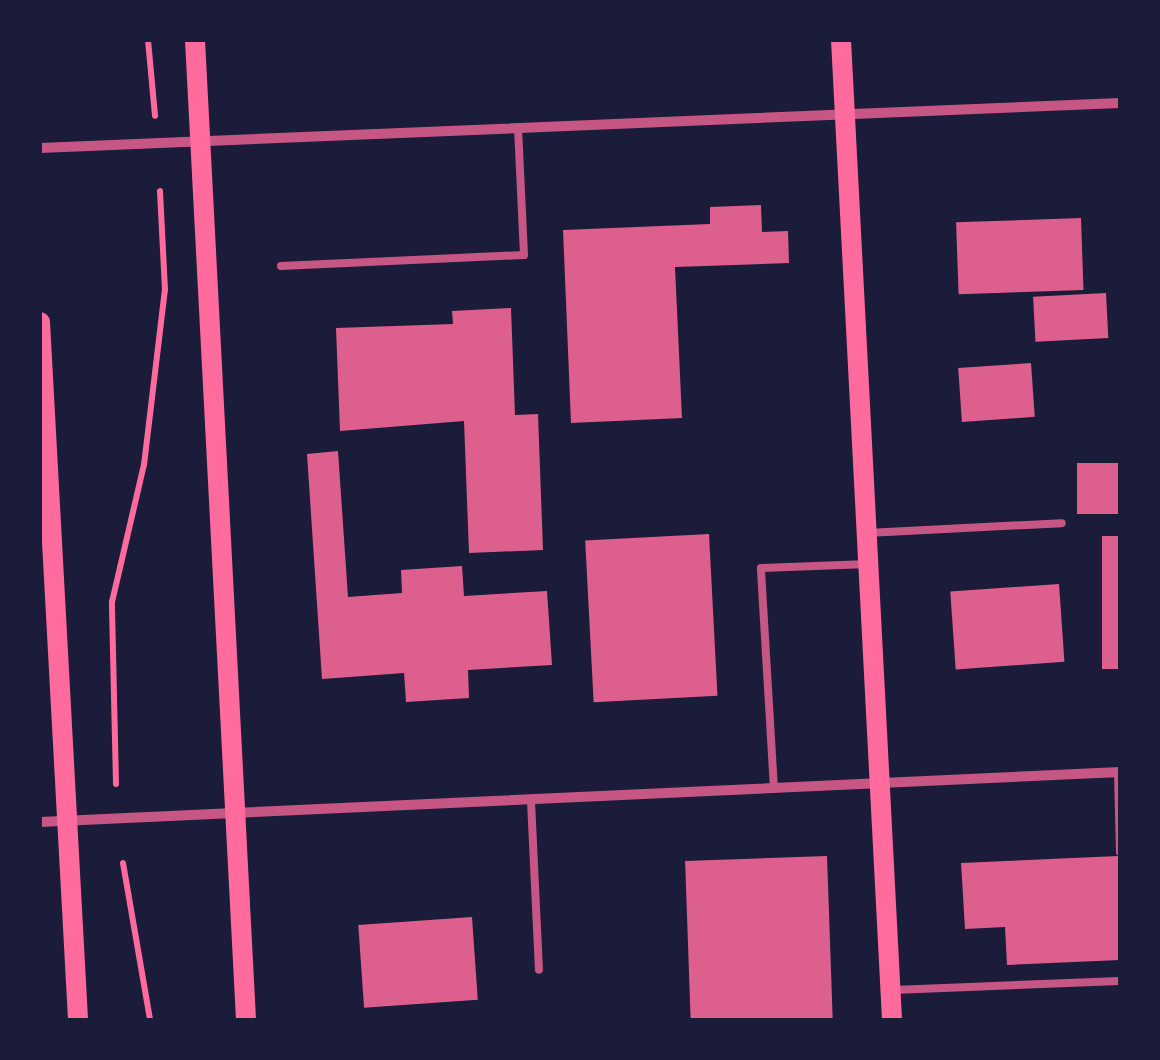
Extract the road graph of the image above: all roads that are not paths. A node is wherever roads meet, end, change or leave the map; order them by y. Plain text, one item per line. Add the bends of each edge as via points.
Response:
1 (195, 40) edge
2 (840, 40) edge
3 (1120, 103) edge
4 (845, 117) junction
5 (518, 130) junction
6 (202, 142) junction
7 (40, 148) edge
8 (281, 266) dead end
9 (40, 322) edge
10 (1062, 523) dead end
11 (866, 532) junction
12 (868, 564) junction
13 (1119, 772) edge
14 (879, 784) junction
15 (774, 790) junction
16 (531, 800) junction
17 (236, 814) junction
18 (68, 821) junction
19 (40, 822) edge
20 (1120, 852) edge
21 (539, 970) dead end
22 (1120, 981) edge
23 (890, 990) junction
24 (78, 1020) edge
25 (246, 1020) edge
26 (892, 1020) edge

1 - 6 main road
2 - 4 main road
3 - 4 street
4 - 5 street
4 - 11 main road
5 - 6 street
5 - 8 lane via 524,255
6 - 7 street
6 - 17 main road
9 - 18 main road
10 - 11 lane
11 - 12 main road
12 - 14 main road
12 - 15 lane via 762,568
13 - 14 street
13 - 20 lane
14 - 15 street
14 - 23 main road
15 - 16 street
16 - 17 street
16 - 21 lane
17 - 18 street
17 - 25 main road
18 - 19 street
18 - 24 main road
22 - 23 lane
23 - 26 main road

